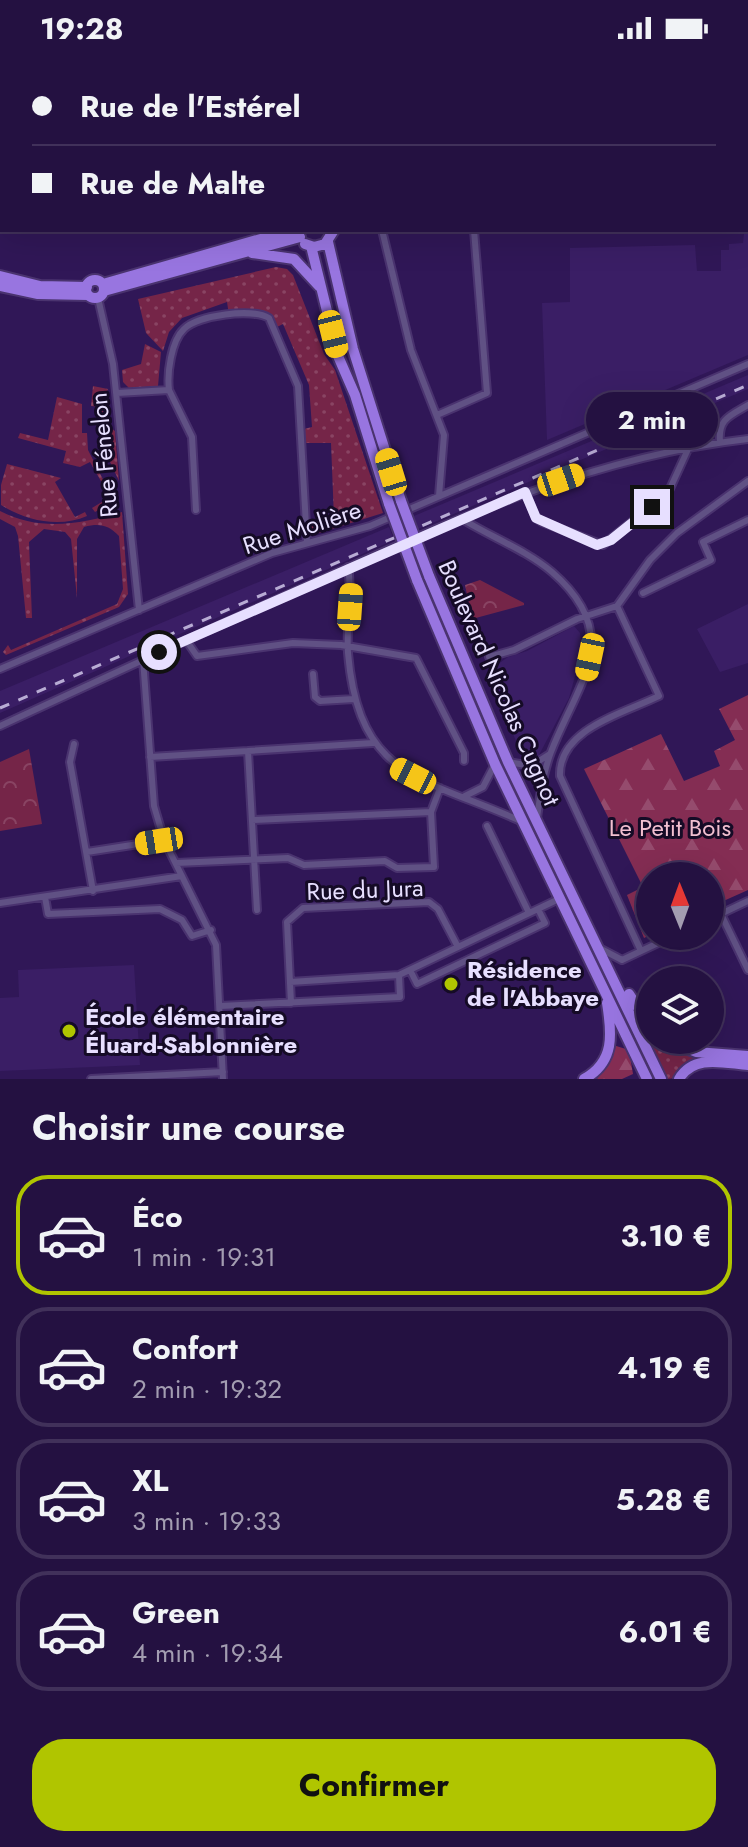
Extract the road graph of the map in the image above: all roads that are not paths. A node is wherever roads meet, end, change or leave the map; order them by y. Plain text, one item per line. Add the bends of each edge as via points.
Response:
1 (296, 232) edge
2 (333, 232) edge
3 (382, 232) edge
4 (474, 232) edge
5 (328, 242) junction
6 (311, 246) junction
7 (246, 252) junction
8 (0, 276) edge
9 (0, 286) edge
10 (322, 290) junction
11 (96, 291) junction
12 (748, 364) edge
13 (169, 390) junction
14 (117, 393) junction
15 (748, 405) edge
16 (437, 415) junction
17 (748, 439) edge
18 (720, 442) junction
19 (689, 447) junction
20 (747, 484) edge
21 (525, 492) junction
22 (439, 496) junction
23 (395, 502) junction
24 (196, 510) dead end
25 (462, 519) junction
26 (748, 520) edge
27 (307, 543) junction
28 (348, 567) junction
29 (643, 593) dead end
30 (617, 606) junction
31 (139, 610) junction
32 (586, 616) junction
33 (186, 640) junction
34 (348, 646) junction
35 (489, 657) dead end
36 (143, 659) junction
37 (0, 669) edge
38 (313, 674) dead end
39 (354, 699) junction
40 (0, 726) edge
41 (373, 743) junction
42 (74, 744) dead end
43 (248, 751) junction
44 (550, 754) junction
45 (150, 757) junction
46 (464, 761) dead end
47 (508, 762) junction
48 (495, 764) junction
49 (440, 788) junction
50 (465, 796) junction
51 (431, 812) junction
52 (252, 820) junction
53 (537, 820) junction
54 (525, 823) junction
55 (487, 826) dead end
56 (164, 840) junction
57 (87, 852) junction
58 (254, 859) junction
59 (176, 863) junction
60 (182, 876) junction
61 (93, 891) junction
62 (45, 897) junction
63 (561, 898) junction
64 (748, 901) edge
65 (0, 903) edge
66 (538, 909) junction
67 (257, 910) dead end
68 (529, 913) junction
69 (724, 913) edge
70 (724, 920) edge
71 (211, 930) junction
72 (748, 946) edge
73 (458, 947) junction
74 (601, 949) junction
75 (738, 950) junction
76 (641, 951) joint
77 (410, 970) junction
78 (748, 970) edge
79 (399, 975) junction
80 (290, 982) junction
81 (604, 989) junction
82 (636, 1002) edge
83 (291, 1003) junction
84 (220, 1006) junction
85 (722, 1054) edge
86 (748, 1056) edge
87 (748, 1065) edge
88 (223, 1076) edge
89 (91, 1079) edge
90 (584, 1079) edge
91 (647, 1079) edge
92 (661, 1079) edge
93 (679, 1079) edge

1 - 6 main road
1 - 7 main road
1 - 11 main road
2 - 5 main road
3 - 16 street via 411,350
4 - 16 street via 487,393
5 - 6 main road
5 - 23 main road, Boulevard Nicolas Cugnot
6 - 10 main road, Boulevard Nicolas Cugnot
7 - 10 main road via 294,259
7 - 11 main road
8 - 11 main road
9 - 11 main road via 38,294
10 - 23 main road, Boulevard Nicolas Cugnot via 338,356
11 - 14 street, Rue Fénelon
12 - 22 street, Rue Molière
13 - 14 street
13 - 24 street via 192,437
13 - 27 street via 167,378 183,329 235,314 255,312 269,318 298,386
14 - 31 street, Rue Fénelon
15 - 18 street via 723,419
16 - 22 street via 444,435
17 - 18 street
18 - 19 street
19 - 21 street
19 - 21 street via 668,493 603,545 536,518
20 - 30 street via 677,533
21 - 25 street
22 - 27 street, Rue Molière via 370,526
23 - 47 main road, Boulevard Nicolas Cugnot, bridge
23 - 48 main road, Boulevard Nicolas Cugnot, bridge via 417,580
25 - 28 street
25 - 32 street via 551,571
26 - 29 street via 703,542 711,560
27 - 31 street, Rue Molière
28 - 33 street
28 - 34 street
30 - 32 street
30 - 76 street via 659,696 580,735 567,746 560,763 564,786
31 - 37 street, Rue Molière
32 - 35 street
32 - 44 street via 591,644 586,675
33 - 34 street via 197,656 293,643
33 - 36 street
34 - 39 street
34 - 46 street via 416,658
36 - 40 street
36 - 45 street
38 - 39 street via 320,701
39 - 41 street
41 - 43 street
41 - 49 street via 398,769
42 - 57 street via 70,762
43 - 45 street
43 - 52 street
44 - 47 street via 531,766
44 - 53 street
45 - 56 street via 154,806
47 - 53 main road, Boulevard Nicolas Cugnot
48 - 50 street via 483,787
48 - 54 main road, Boulevard Nicolas Cugnot
49 - 50 street
49 - 51 street
50 - 54 street
51 - 52 street
51 - 58 street via 434,867
52 - 58 street
53 - 74 main road, Boulevard Nicolas Cugnot
54 - 63 main road, Boulevard Nicolas Cugnot
55 - 68 street
56 - 57 street
56 - 59 street
57 - 61 street
58 - 59 street
58 - 67 street
59 - 60 street
60 - 61 street
60 - 71 street
61 - 62 street
62 - 65 street
62 - 71 street via 48,914 160,909 182,920 192,936
63 - 66 street
63 - 81 main road, Boulevard Nicolas Cugnot
64 - 69 street
66 - 68 street
66 - 77 street via 545,923 417,984
68 - 73 street
70 - 75 street
71 - 84 street
72 - 75 street
73 - 77 street
73 - 80 street, Rue du Jura via 429,902 303,908 287,922
74 - 76 street via 622,960
74 - 82 main road
74 - 92 main road, Boulevard Nicolas Cugnot
75 - 78 street
77 - 79 street
79 - 80 street
79 - 83 street via 400,997
80 - 83 street, Rue du Jura
81 - 90 main road via 609,1052
81 - 91 main road, Boulevard Nicolas Cugnot
83 - 84 street
84 - 88 street
85 - 86 main road
87 - 93 main road via 705,1061 693,1064
88 - 89 street

